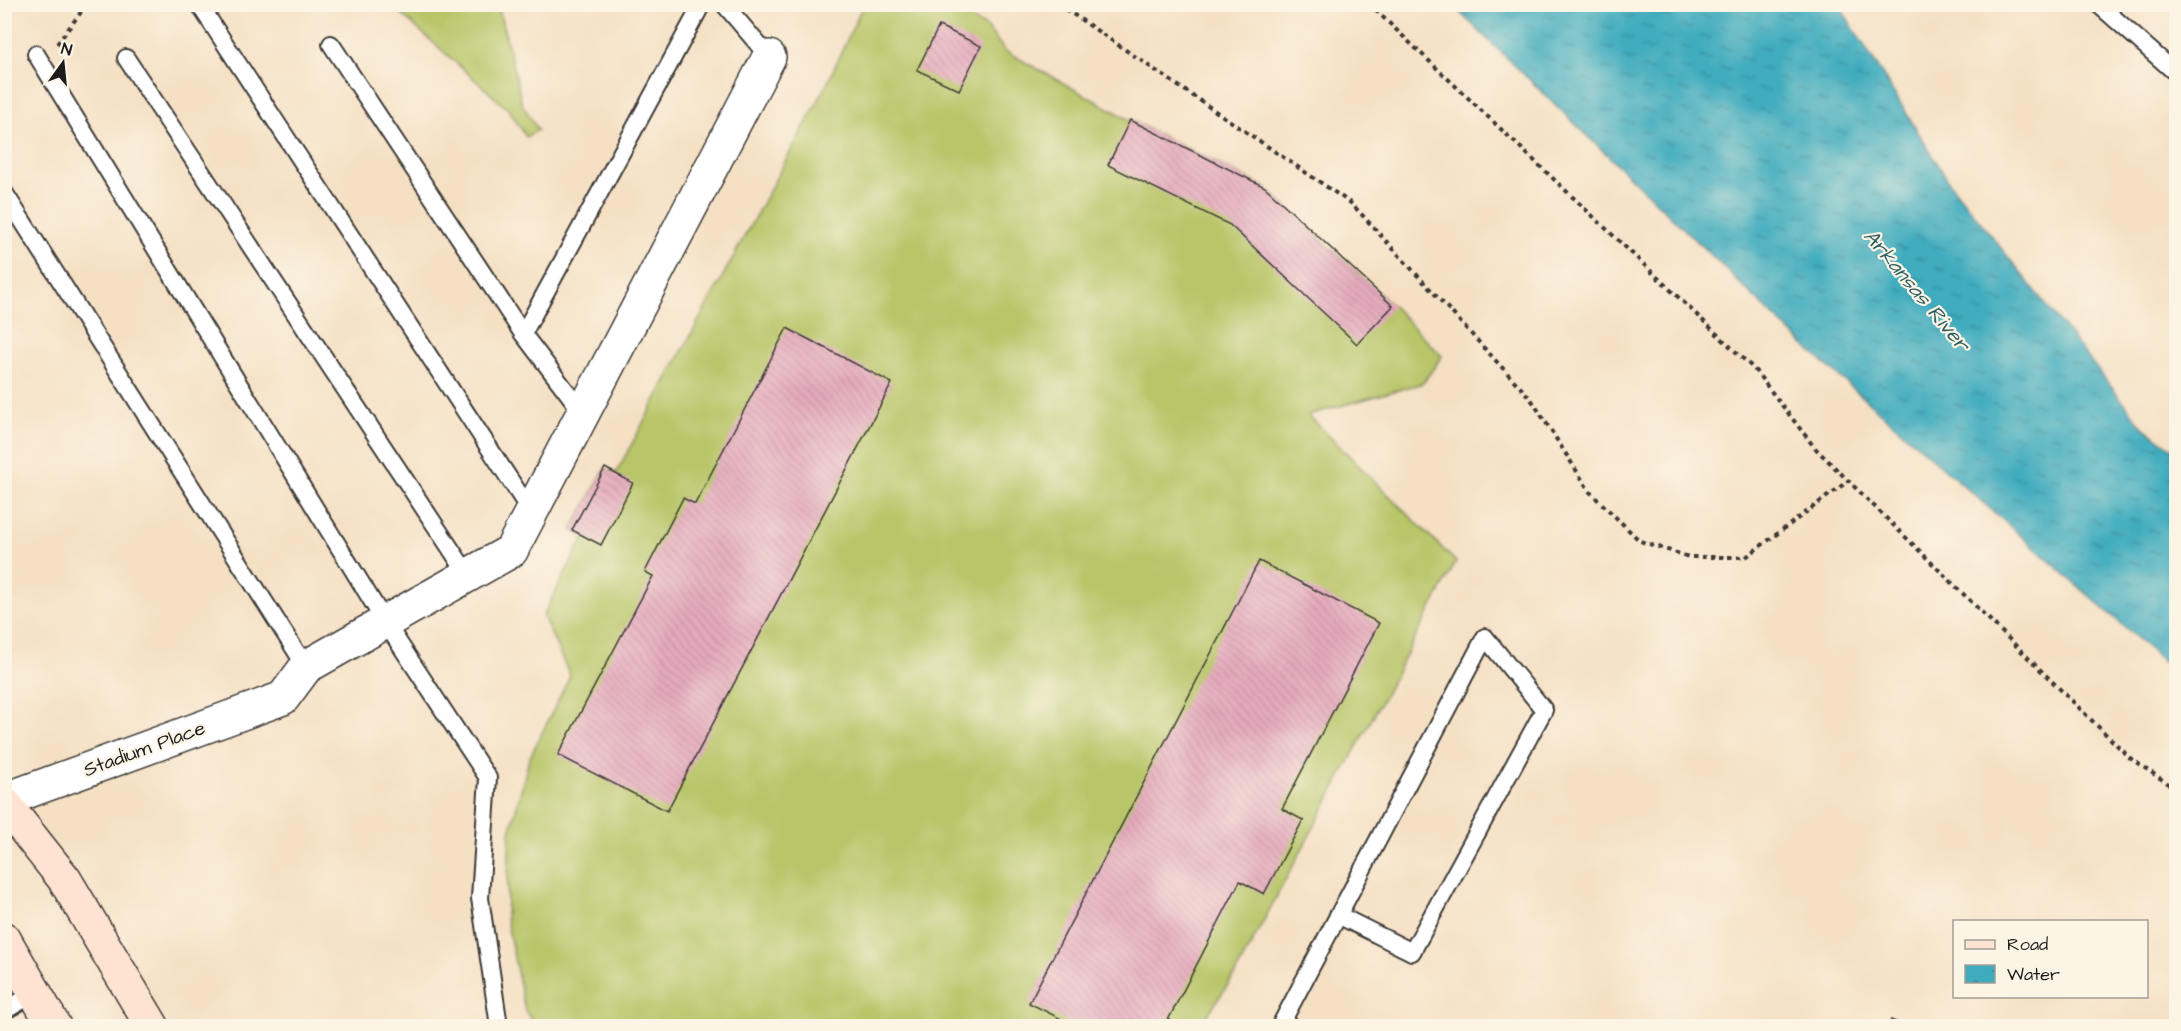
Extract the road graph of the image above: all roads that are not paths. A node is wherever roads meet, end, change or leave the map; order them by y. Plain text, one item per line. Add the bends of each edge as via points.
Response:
1 (199, 4) edge
2 (702, 4) edge
3 (724, 4) edge
4 (2098, 4) edge
5 (331, 44) dead end
6 (36, 54) dead end
7 (769, 57) joint
8 (126, 58) dead end
9 (2176, 73) edge
10 (4, 192) edge
11 (524, 334) junction
12 (583, 413) junction
13 (531, 512) junction
14 (468, 575) junction
15 (385, 622) junction
16 (306, 667) junction
17 (4, 801) edge
18 (1338, 915) junction
19 (4, 939) edge
20 (35, 993) junction
21 (4, 1011) edge
22 (54, 1026) edge
23 (152, 1026) edge
24 (499, 1026) edge
25 (1280, 1026) edge

1 - 13 lane
2 - 11 lane
3 - 7 lane
4 - 9 lane
5 - 11 lane
6 - 15 lane
7 - 12 street
8 - 14 lane
10 - 16 lane
11 - 12 lane
12 - 13 street
13 - 14 street via 511,551
14 - 15 street
15 - 16 street
15 - 24 lane via 488,778 480,898
16 - 17 street, Stadium Place via 283,698
17 - 23 street via 65,880
18 - 18 lane via 1474,658 1485,637 1544,710 1412,952
18 - 25 lane
19 - 20 street
20 - 21 lane
20 - 22 street

